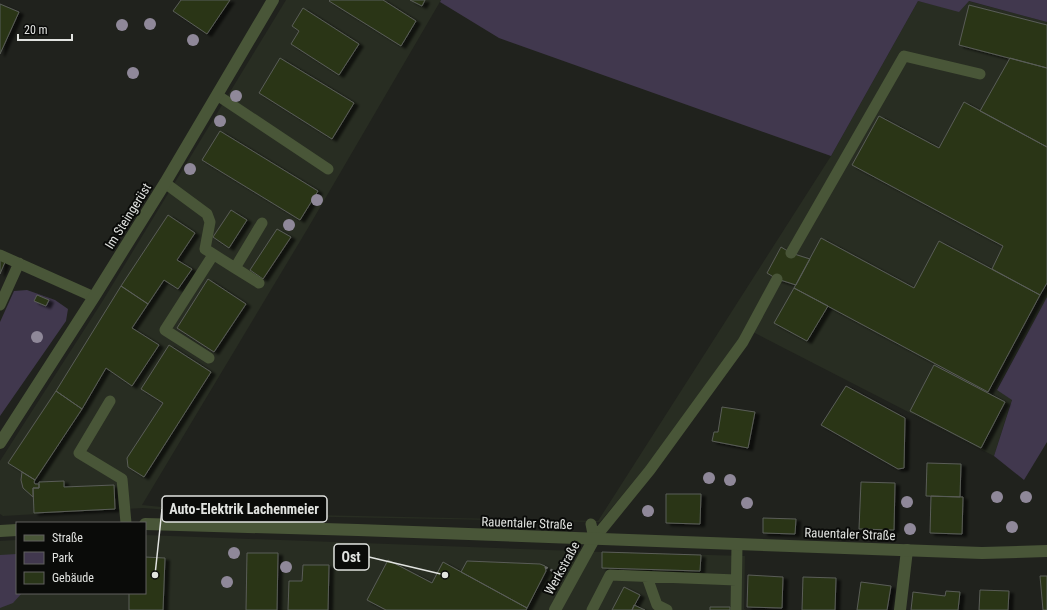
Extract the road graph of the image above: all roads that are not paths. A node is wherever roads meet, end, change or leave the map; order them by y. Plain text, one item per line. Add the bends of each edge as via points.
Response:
1 (273, 0) edge
2 (980, 74) dead end
3 (217, 95) junction
4 (328, 169) dead end
5 (165, 183) junction
6 (262, 224) dead end
7 (791, 252) dead end
8 (0, 255) edge
9 (213, 255) junction
10 (19, 263) junction
11 (235, 268) junction
12 (777, 278) dead end
13 (259, 283) dead end
14 (94, 297) junction
15 (0, 305) edge
16 (209, 358) dead end
17 (110, 401) dead end
18 (0, 443) edge
19 (126, 522) edge
20 (146, 524) edge
21 (591, 524) dead end
22 (16, 530) edge
23 (0, 531) edge
24 (594, 539) junction
25 (737, 544) junction
26 (907, 550) junction
27 (1047, 551) edge
28 (647, 577) junction
29 (736, 580) junction
30 (736, 608) edge
31 (555, 610) edge
32 (592, 610) edge
33 (668, 610) edge
34 (900, 610) edge

1 - 3 street, Im Steingerüst
2 - 7 lane via 904,56
3 - 4 lane
3 - 5 street, Im Steingerüst
5 - 9 lane via 207,214 210,222 205,249
5 - 14 street, Im Steingerüst
6 - 11 lane
8 - 10 lane
9 - 11 lane
9 - 16 lane via 165,330
10 - 14 lane
10 - 15 lane
11 - 13 lane
12 - 24 lane via 743,342 650,470
14 - 18 street, Im Steingerüst
17 - 19 lane via 79,453 122,479
20 - 24 street, Rauentaler Straße
21 - 24 lane
22 - 23 street
24 - 25 street, Rauentaler Straße
24 - 31 street, Werkstraße
25 - 26 street, Rauentaler Straße
25 - 29 lane
26 - 27 street, Rauentaler Straße via 982,553
26 - 34 street, Rauentaler Straße
28 - 29 lane
28 - 32 lane via 610,576
28 - 33 lane via 657,605
29 - 30 lane

